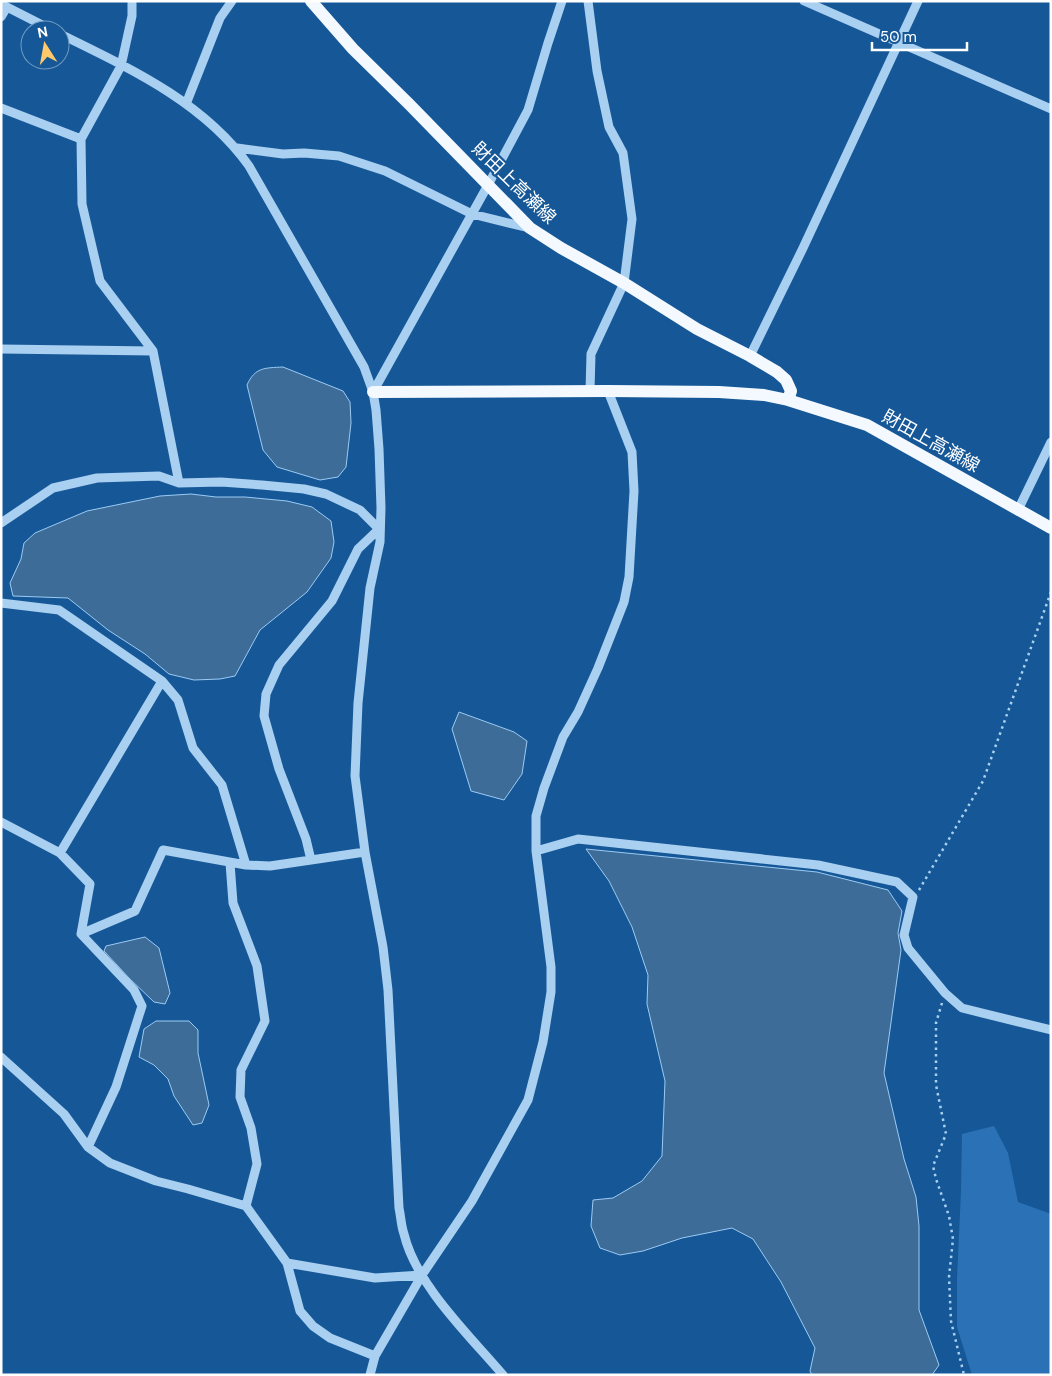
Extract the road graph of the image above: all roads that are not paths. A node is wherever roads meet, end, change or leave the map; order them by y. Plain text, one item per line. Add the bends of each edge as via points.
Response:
1 (132, 1) edge
2 (232, 1) edge
3 (311, 1) edge
4 (562, 1) edge
5 (588, 1) edge
6 (804, 1) edge
7 (918, 1) edge
8 (4, 6) edge
9 (1, 18) edge
10 (32, 20) edge
11 (70, 39) edge
12 (899, 43) junction
13 (121, 66) junction
14 (186, 104) junction
15 (1, 108) edge
16 (1051, 109) edge
17 (81, 139) junction
18 (237, 148) junction
19 (488, 185) junction
20 (472, 214) junction
21 (530, 228) junction
22 (624, 283) junction
23 (1, 348) edge
24 (153, 351) junction
25 (750, 356) junction
26 (590, 391) junction
27 (608, 391) junction
28 (373, 392) junction
29 (788, 400) junction
30 (1051, 442) edge
31 (179, 483) junction
32 (1018, 510) junction
33 (1, 524) edge
34 (1051, 528) edge
35 (379, 529) junction
36 (1, 603) edge
37 (162, 681) junction
38 (1, 822) edge
39 (536, 851) junction
40 (365, 852) junction
41 (60, 853) junction
42 (311, 860) junction
43 (230, 863) junction
44 (246, 865) junction
45 (81, 934) junction
46 (1051, 1030) edge
47 (1, 1057) edge
48 (88, 1147) junction
49 (246, 1206) junction
50 (287, 1263) junction
51 (422, 1275) junction
52 (375, 1356) junction
53 (370, 1375) edge
54 (503, 1375) edge

1 - 13 street via 132,16
2 - 14 street via 220,18
3 - 19 main road, 財田上高瀬線 via 353,49
4 - 19 street via 528,110
5 - 22 street via 601,90 609,127 623,153 632,220
6 - 12 street
7 - 12 street
8 - 9 street
8 - 10 street
11 - 13 street
12 - 16 street
12 - 25 street
13 - 14 street
13 - 17 street
14 - 18 street via 208,119
15 - 17 street
17 - 24 street via 82,204 100,281
18 - 20 street via 339,156 385,171
18 - 28 street via 360,360
19 - 20 street
19 - 21 main road, 財田上高瀬線
20 - 21 street
20 - 28 street
21 - 22 main road, 財田上高瀬線
22 - 25 main road, 財田上高瀬線 via 697,329
22 - 26 street via 591,354
23 - 24 street
24 - 31 street
25 - 29 main road, 財田上高瀬線 via 786,380 791,391
26 - 27 main road, 財田上高瀬線
26 - 28 main road, 財田上高瀬線
27 - 29 main road, 財田上高瀬線 via 719,392
27 - 39 street via 632,452 634,492 629,577 624,602 598,668 563,737 544,788 536,816
28 - 35 street via 380,449
29 - 32 main road, 財田上高瀬線 via 867,425
30 - 32 street
31 - 33 street via 159,476 97,478 53,488
31 - 35 street via 221,482 326,494 360,510
32 - 34 main road, 財田上高瀬線
35 - 40 street via 380,542 370,588 356,740 356,776
35 - 42 street via 358,549 332,601 280,665 266,694 264,716
36 - 37 street via 59,610
37 - 41 street
37 - 44 street via 178,700 193,748 222,785
38 - 41 street
39 - 46 street via 578,839 818,865 897,882 913,897 904,935 908,948 945,993 962,1008
39 - 51 street via 551,967 551,992 531,1090 472,1201
40 - 42 street
40 - 51 street via 388,990 399,1208 404,1234
41 - 45 street via 90,884
42 - 44 street via 270,866
43 - 44 street
43 - 45 street via 163,850 135,911
43 - 49 street via 233,903 257,966 265,1020 241,1070 240,1097 251,1128 257,1164
45 - 48 street via 134,990 142,1006 116,1087
47 - 48 street via 64,1114
48 - 49 street via 110,1163 156,1182
49 - 50 street
50 - 51 street via 374,1278
50 - 52 street via 300,1310 313,1326 330,1338
51 - 52 street
51 - 54 street via 439,1300
52 - 53 street

